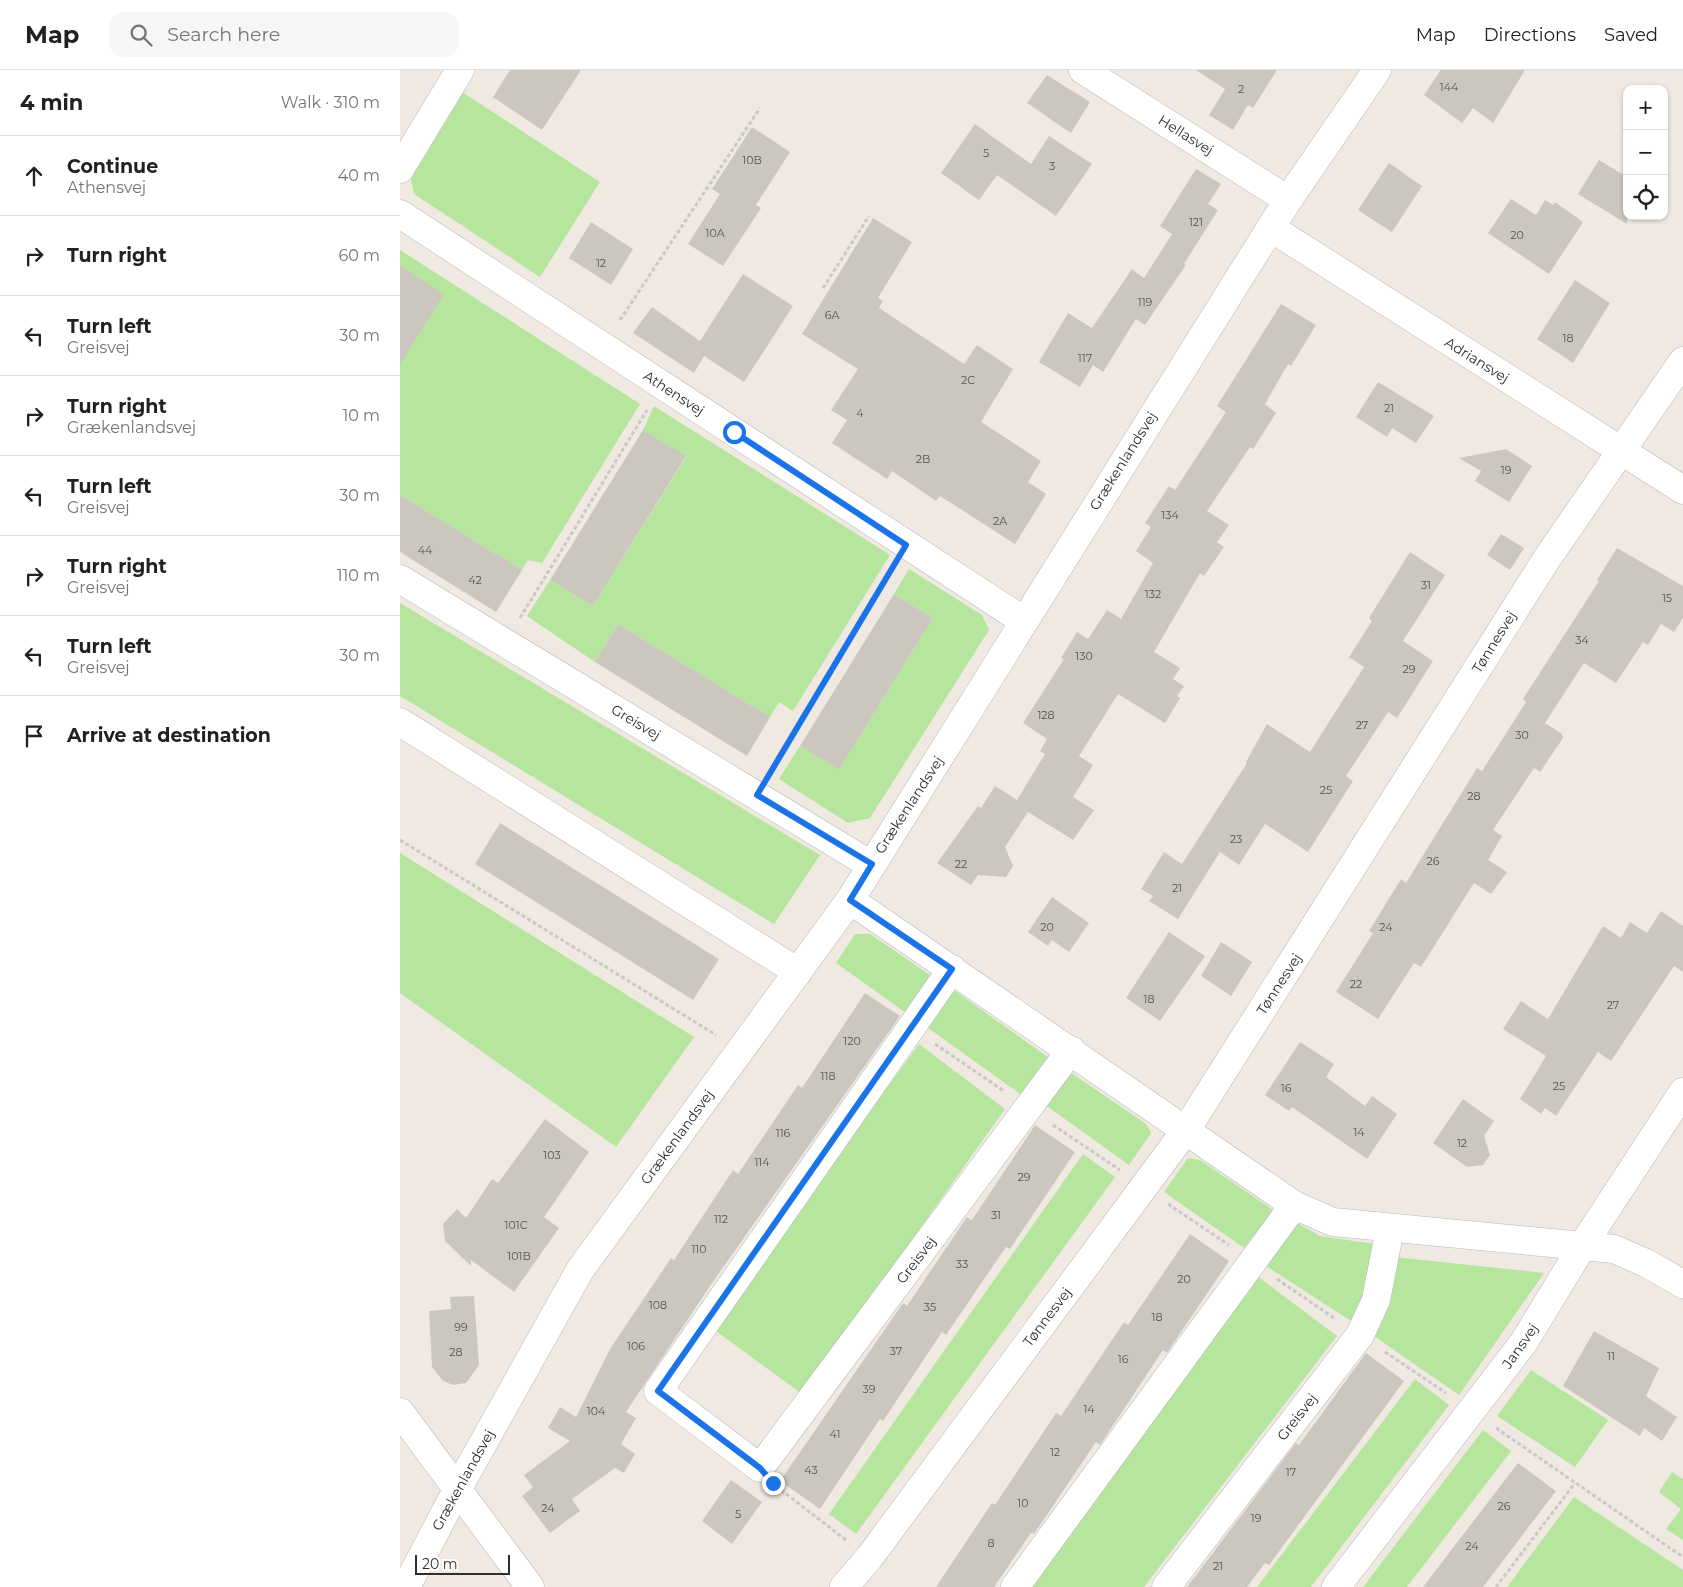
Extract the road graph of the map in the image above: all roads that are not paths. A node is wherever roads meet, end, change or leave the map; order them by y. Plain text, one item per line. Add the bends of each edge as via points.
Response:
1 (460, 70) edge
2 (1083, 70) edge
3 (1377, 70) edge
4 (400, 169) edge
5 (1288, 200) junction
6 (400, 214) edge
7 (1272, 228) junction
8 (1683, 361) edge
9 (1620, 451) junction
10 (1683, 490) edge
11 (400, 579) edge
12 (1024, 620) junction
13 (400, 722) edge
14 (872, 864) junction
15 (850, 900) junction
16 (952, 969) junction
17 (798, 972) junction
18 (1071, 1050) junction
19 (1683, 1092) edge
20 (1186, 1130) junction
21 (1294, 1205) junction
22 (1390, 1229) junction
23 (1583, 1245) junction
24 (1683, 1284) edge
25 (400, 1412) edge
26 (457, 1490) junction
27 (406, 1587) edge
28 (530, 1587) edge
29 (844, 1587) edge
30 (1015, 1587) edge
31 (1166, 1587) edge
32 (1336, 1587) edge

1 - 4 street
2 - 5 street, Hellasvej
3 - 5 street, Grækenlandsvej
5 - 7 street, Grækenlandsvej
6 - 12 street, Athensvej
7 - 9 street, Adriansvej
7 - 12 street, Grækenlandsvej
8 - 9 street, Tønnesvej
9 - 10 street, Adriansvej
9 - 20 street, Tønnesvej via 1546,560
11 - 14 street, Greisvej
12 - 14 street, Grækenlandsvej
13 - 17 street
14 - 15 street, Grækenlandsvej
15 - 16 street
15 - 17 street, Grækenlandsvej
16 - 18 street
16 - 18 street, Greisvej via 658,1391 760,1468
17 - 26 street, Grækenlandsvej via 580,1270
18 - 20 street
19 - 23 street, Jansvej
20 - 21 street
20 - 29 street, Tønnesvej via 869,1558
21 - 22 street via 1333,1222
21 - 30 street
22 - 23 street
22 - 31 street, Greisvej via 1376,1300 1360,1335
23 - 24 street via 1614,1249
23 - 32 street, Jansvej via 1524,1342
25 - 26 street
26 - 27 street, Grækenlandsvej
26 - 28 street

